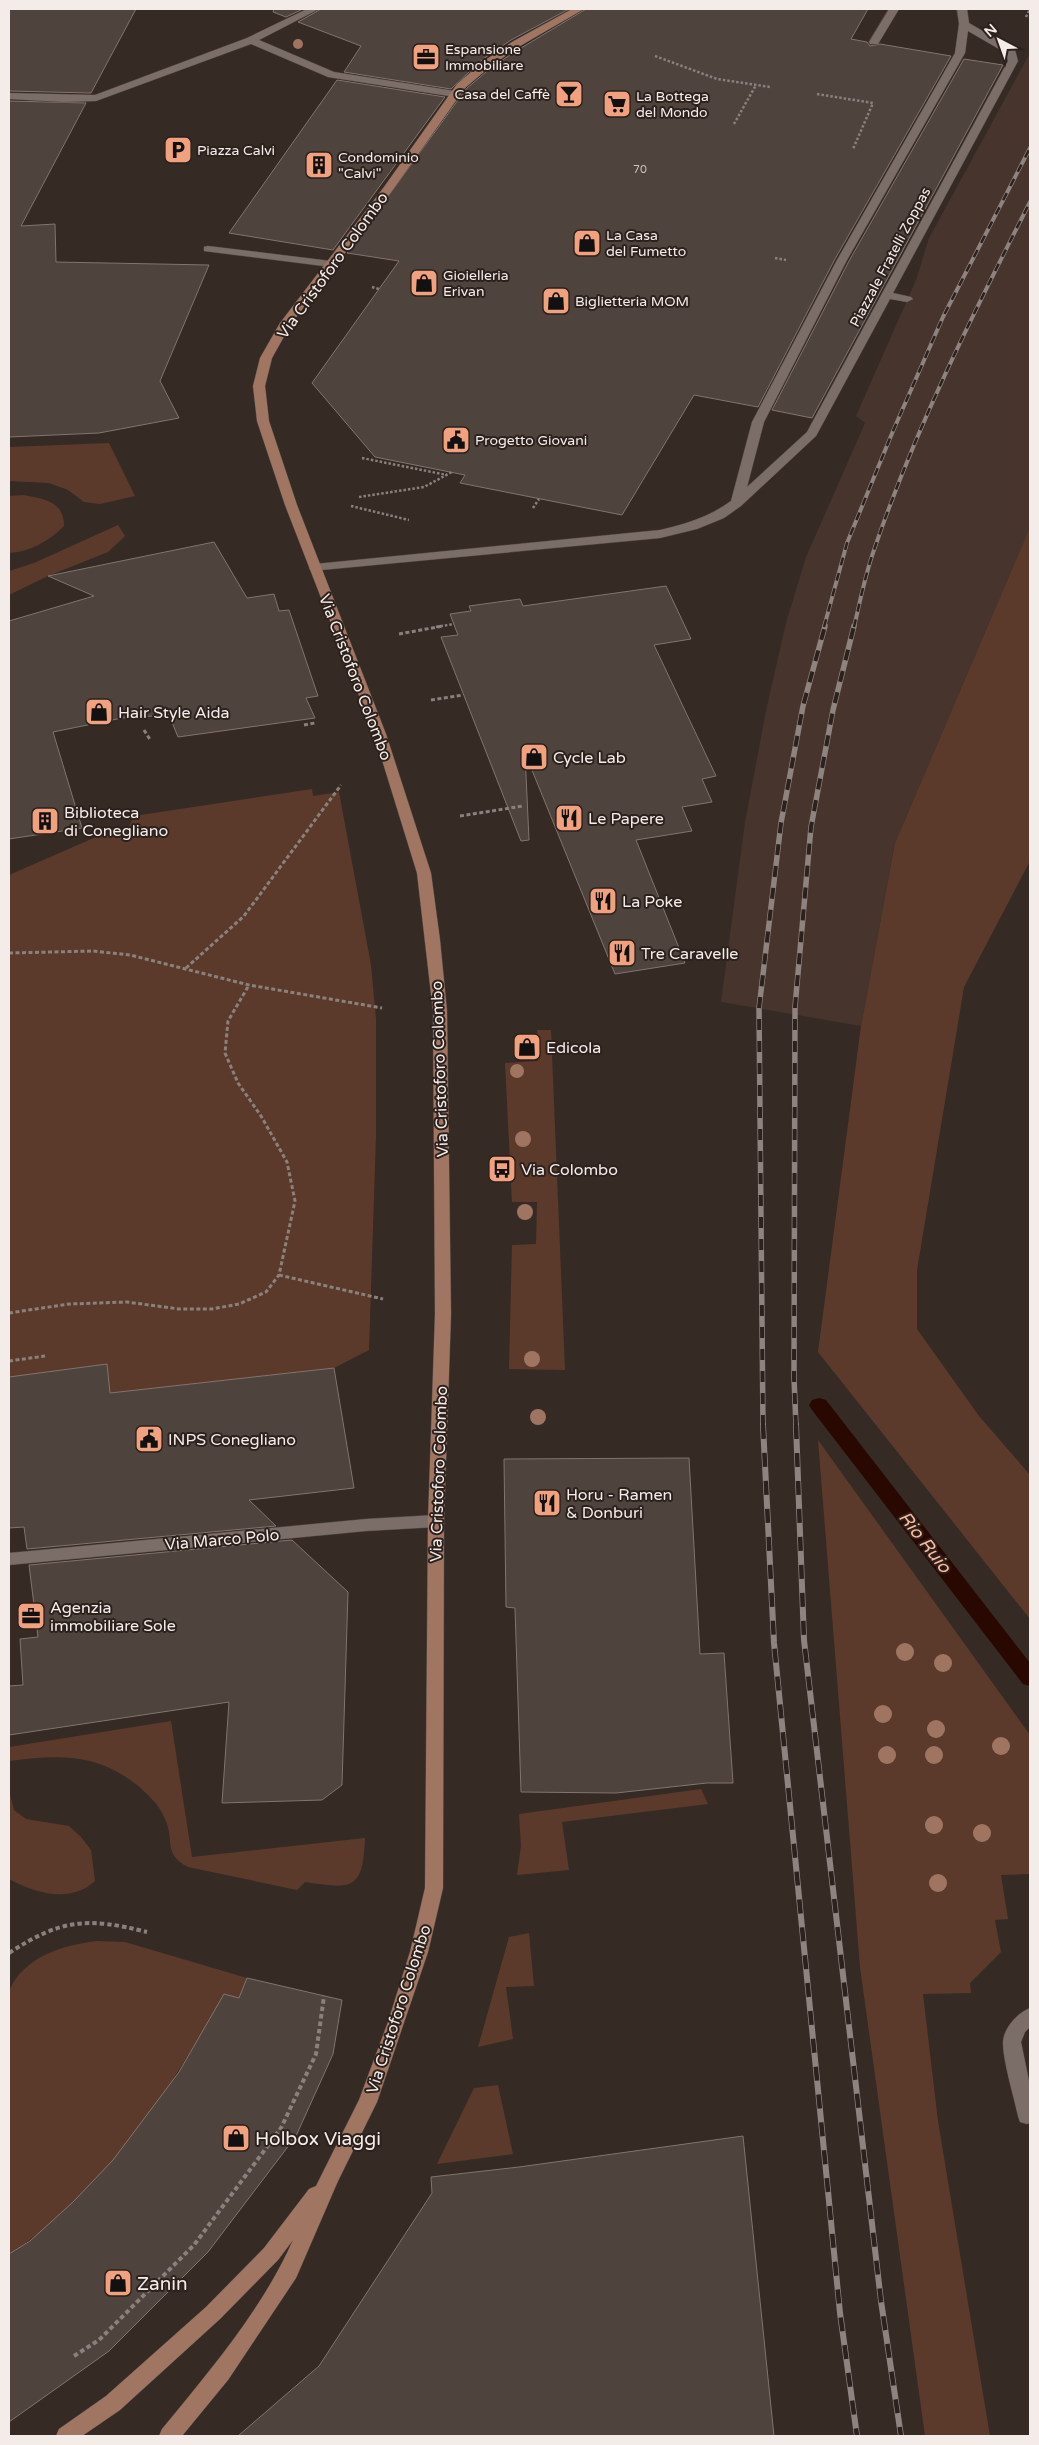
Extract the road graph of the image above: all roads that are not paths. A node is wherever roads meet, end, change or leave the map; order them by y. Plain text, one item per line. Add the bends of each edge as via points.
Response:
1 (314, 9) edge
2 (578, 9) edge
3 (894, 9) edge
4 (962, 9) edge
5 (964, 24) junction
6 (251, 40) junction
7 (874, 42) dead end
8 (455, 94) junction
9 (9, 96) edge
10 (208, 250) dead end
11 (331, 264) junction
12 (886, 295) junction
13 (907, 298) dead end
14 (737, 502) junction
15 (315, 568) junction
16 (436, 1521) junction
17 (9, 1559) edge
18 (1030, 2016) edge
19 (1027, 2116) dead end
20 (330, 2177) junction
21 (66, 2436) edge
22 (169, 2436) edge

1 - 6 street
2 - 8 street, Via Cristoforo Colombo via 488,63
3 - 7 street
4 - 5 street
5 - 12 street, Piazzale Fratelli Zoppas via 1011,52 1013,61
5 - 14 street via 960,52 842,260 758,422
6 - 8 street via 332,76
6 - 9 street via 96,98
8 - 11 street, Via Cristoforo Colombo
10 - 11 street
11 - 15 street, Via Cristoforo Colombo via 282,330 266,358 259,386 263,421
12 - 13 street
12 - 14 street, Piazzale Fratelli Zoppas via 812,434
14 - 15 street, Piazzale Fratelli Zoppas via 720,515 660,534
15 - 16 street, Via Cristoforo Colombo via 380,734 424,873 433,940 440,1011 443,1314
16 - 17 street, Via Marco Polo
16 - 20 street, Via Cristoforo Colombo via 434,1888 419,1952 397,2022 368,2102
18 - 19 street via 1018,2027 1012,2042
20 - 21 street, Via Cristoforo Colombo via 271,2254 213,2313 113,2403
20 - 22 street, Via Cristoforo Colombo via 289,2272 221,2373

